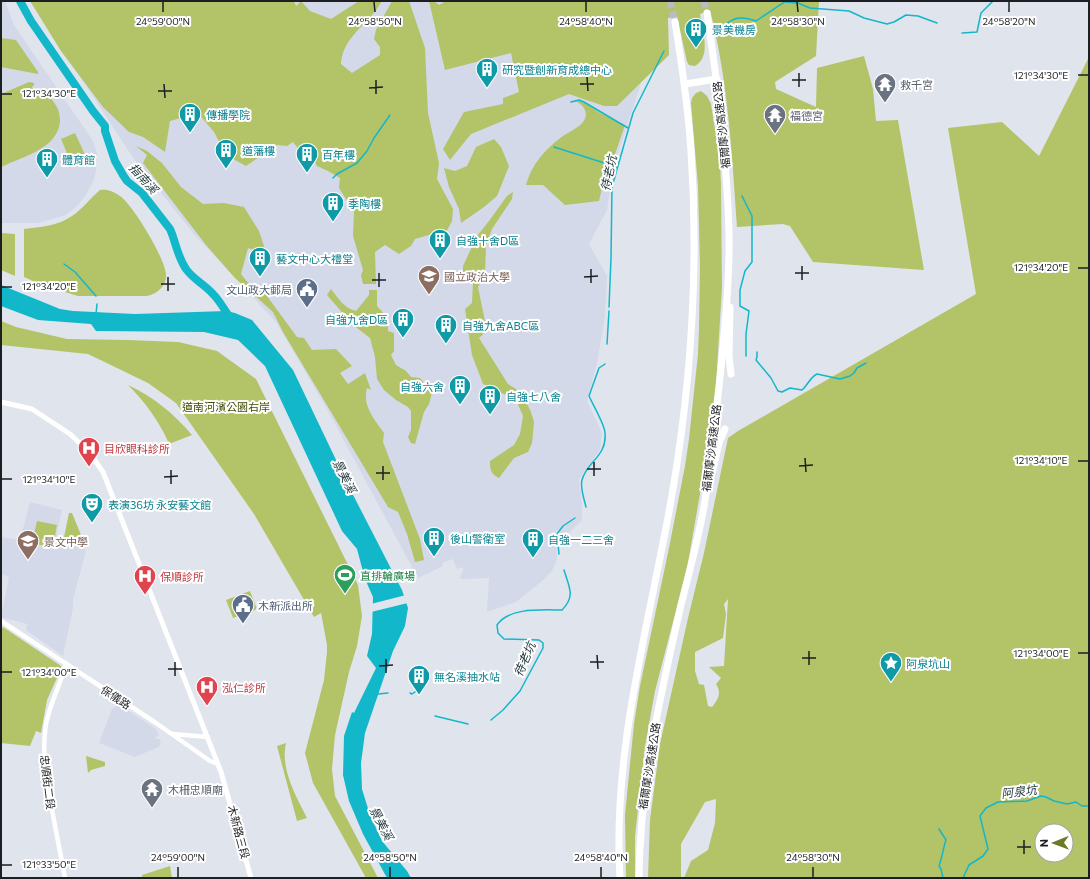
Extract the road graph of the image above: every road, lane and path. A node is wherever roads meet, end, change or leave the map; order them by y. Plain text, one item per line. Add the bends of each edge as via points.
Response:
1 (707, 14) tunnel mouth
2 (674, 22) tunnel mouth
3 (717, 79) junction
4 (685, 84) junction
5 (727, 288) junction
6 (731, 374) dead end
7 (1, 402) edge
8 (725, 429) dead end
9 (703, 509) junction
10 (1, 621) edge
11 (66, 663) junction
12 (171, 734) junction
13 (208, 738) junction
14 (218, 764) junction
15 (65, 878) edge
16 (251, 878) edge
17 (620, 878) edge
18 (639, 878) edge

1 - 3 highway, 福爾摩沙高速公路
2 - 4 highway, 福爾摩沙高速公路
3 - 4 highway
3 - 5 highway, 福爾摩沙高速公路 via 729,233
4 - 17 highway, 福爾摩沙高速公路 via 694,203 693,310 684,411 671,499 628,731 620,798
5 - 6 highway via 730,298
5 - 9 highway, 福爾摩沙高速公路 via 715,427
7 - 13 main road, 木新路三段 via 32,409 66,430 89,452 103,472
8 - 9 highway via 719,443
9 - 18 highway, 福爾摩沙高速公路 via 650,750 639,846
10 - 11 street, 保儀路
11 - 12 street, 保儀路
11 - 15 street, 忠順街二段 via 49,712 44,751 47,786
12 - 13 street
12 - 14 street, 保儀路
13 - 14 main road, 木新路三段
14 - 16 main road, 木新路三段

